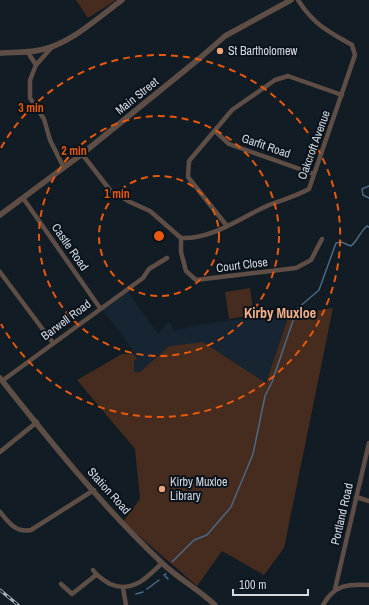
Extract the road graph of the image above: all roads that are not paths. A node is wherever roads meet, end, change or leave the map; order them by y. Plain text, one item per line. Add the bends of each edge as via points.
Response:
1 (122, 0) edge
2 (291, 0) edge
3 (298, 0) edge
4 (52, 47) junction
5 (27, 52) junction
6 (0, 53) edge
7 (36, 65) junction
8 (342, 95) junction
9 (215, 131) junction
10 (82, 154) junction
11 (64, 168) junction
12 (314, 174) junction
13 (23, 198) junction
14 (0, 215) edge
15 (227, 226) junction
16 (181, 238) junction
17 (322, 239) dead end
18 (167, 258) dead end
19 (0, 272) edge
20 (100, 308) junction
21 (53, 343) junction
22 (1, 379) edge
23 (37, 422) junction
24 (369, 443) edge
25 (0, 452) edge
26 (94, 490) junction
27 (356, 497) junction
28 (369, 501) edge
29 (0, 512) edge
30 (162, 562) junction
31 (92, 570) dead end
32 (96, 575) junction
33 (61, 584) dead end
34 (369, 585) edge
35 (123, 588) junction
36 (335, 589) junction
37 (126, 605) edge
38 (215, 605) edge
39 (323, 605) edge

1 - 4 street via 69,38
2 - 10 street, Main Street via 224,36
3 - 8 street, Oakcroft Avenue via 308,16 320,27 352,45 355,55
4 - 5 street
4 - 7 street
5 - 6 street
5 - 7 street
7 - 11 street via 30,80 30,98 44,119 50,140
8 - 9 street via 288,76 275,80 232,110
8 - 12 street, Oakcroft Avenue
9 - 12 street, Garfit Road via 230,144
9 - 15 street via 189,160 188,177
10 - 11 street, Main Street
10 - 16 street via 110,190 150,211
11 - 13 street, Main Street
12 - 15 street, Oakcroft Avenue via 309,189
13 - 14 street, Main Street
13 - 20 street, Castle Road
15 - 16 street, Oakcroft Avenue via 194,239
16 - 17 street, Court Close via 186,271 196,280 296,268 311,260
18 - 20 street, Barwell Road
19 - 21 street
20 - 21 street, Barwell Road
21 - 22 street, Barwell Road
22 - 23 street, Station Road
23 - 25 street
23 - 26 street, Station Road
24 - 27 street, Portland Road
26 - 29 street via 31,530 16,528
26 - 30 street, Station Road
27 - 28 street
27 - 36 street, Portland Road
30 - 35 street via 143,581
30 - 38 street, Station Road
31 - 32 street
32 - 33 street via 72,594
32 - 35 street
34 - 36 street via 352,584
35 - 37 street
36 - 39 street

